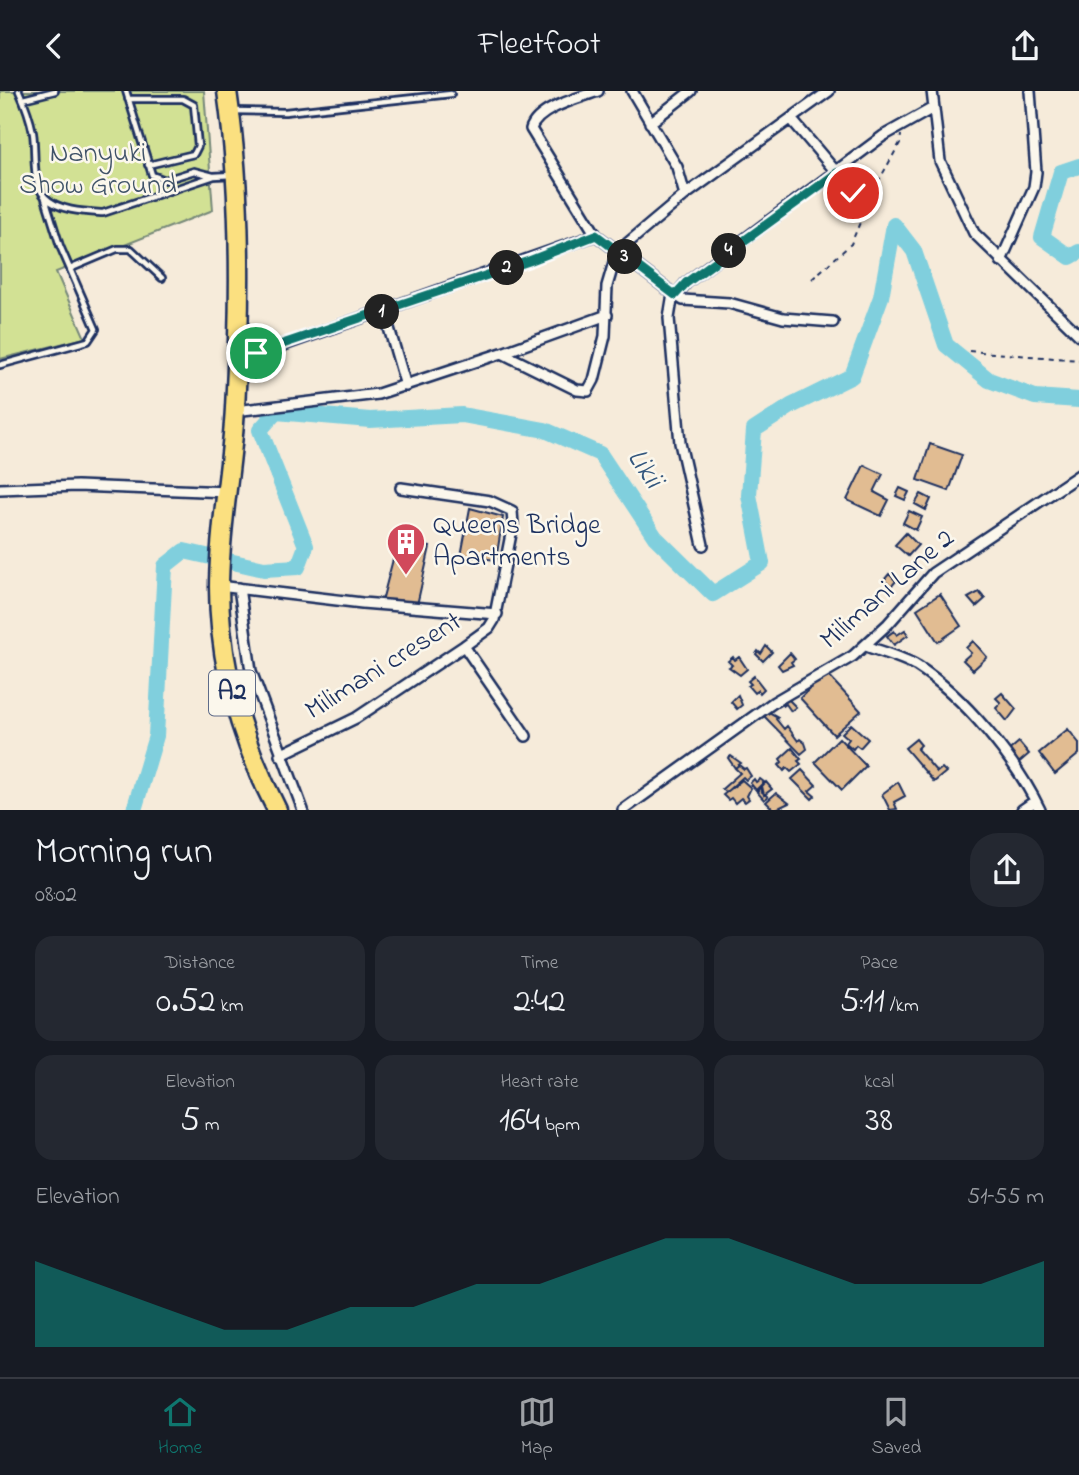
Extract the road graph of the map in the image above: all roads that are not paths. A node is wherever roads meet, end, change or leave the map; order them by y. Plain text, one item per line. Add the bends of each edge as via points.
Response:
1 (19, 91) edge
2 (55, 91) edge
3 (126, 91) edge
4 (227, 91) edge
5 (597, 91) edge
6 (632, 91) edge
7 (691, 91) edge
8 (829, 91) edge
9 (932, 91) edge
10 (1030, 91) edge
11 (451, 94) dead end
12 (23, 99) junction
13 (128, 99) junction
14 (933, 108) junction
15 (230, 111) junction
16 (792, 120) junction
17 (650, 123) junction
18 (148, 165) junction
19 (837, 173) junction
20 (236, 175) junction
21 (214, 177) junction
22 (685, 195) junction
23 (44, 197) junction
24 (596, 235) junction
25 (617, 252) junction
26 (1001, 261) junction
27 (72, 268) junction
28 (162, 278) dead end
29 (675, 295) junction
30 (384, 311) junction
31 (607, 315) junction
32 (833, 322) dead end
33 (1079, 335) edge
34 (502, 353) junction
35 (238, 354) junction
36 (0, 365) edge
37 (406, 386) junction
38 (235, 411) junction
39 (1079, 475) edge
40 (401, 488) dead end
41 (0, 489) edge
42 (228, 492) junction
43 (703, 545) dead end
44 (220, 577) junction
45 (239, 588) junction
46 (497, 614) junction
47 (464, 646) junction
48 (866, 646) junction
49 (526, 736) dead end
50 (280, 755) junction
51 (1037, 805) edge
52 (277, 810) edge
53 (303, 810) edge
54 (623, 810) edge
55 (1022, 810) edge

1 - 12 lane
2 - 12 lane
3 - 13 lane
4 - 15 highway, A2
5 - 24 street via 547,113 534,121 531,129
6 - 17 street
7 - 17 street
8 - 16 street
9 - 14 street
10 - 26 street via 1034,187
11 - 15 lane via 285,112
12 - 23 lane
13 - 18 lane
13 - 18 lane via 183,99 194,105 198,146 194,155
14 - 19 street via 902,123
14 - 26 street via 946,176 974,233
15 - 20 highway, A2
16 - 19 street
16 - 22 street
17 - 22 street via 677,167
18 - 21 lane via 160,180 194,171
19 - 29 street
20 - 21 lane
20 - 35 highway, A2
21 - 23 lane via 103,213 69,209
22 - 25 street
23 - 27 lane
24 - 25 street
24 - 30 street
25 - 29 street
25 - 31 street via 607,285
26 - 33 street
27 - 28 lane via 117,249 131,249
27 - 36 lane via 95,322 93,336 80,344
29 - 32 street via 783,318
29 - 43 street via 669,318 680,443
30 - 35 street via 265,352
30 - 37 street
31 - 34 street
31 - 34 street via 588,391 577,390
34 - 37 street
35 - 38 highway, A2
37 - 38 street via 366,396
38 - 42 highway, A2
39 - 48 street, Milimani Lane 2 via 933,573
40 - 46 street, Milimani cresent via 490,501 512,511
41 - 42 street via 77,486
42 - 44 highway, A2
44 - 45 street
44 - 52 highway, A2 via 222,642 230,687 248,748
45 - 46 street
45 - 50 street via 251,671
46 - 47 street, Milimani cresent via 489,628
47 - 49 street
47 - 50 street, Milimani cresent via 356,718
48 - 51 street via 914,665 954,695 1025,780
48 - 54 street, Milimani Lane 2 via 764,709
50 - 53 street
51 - 55 street

